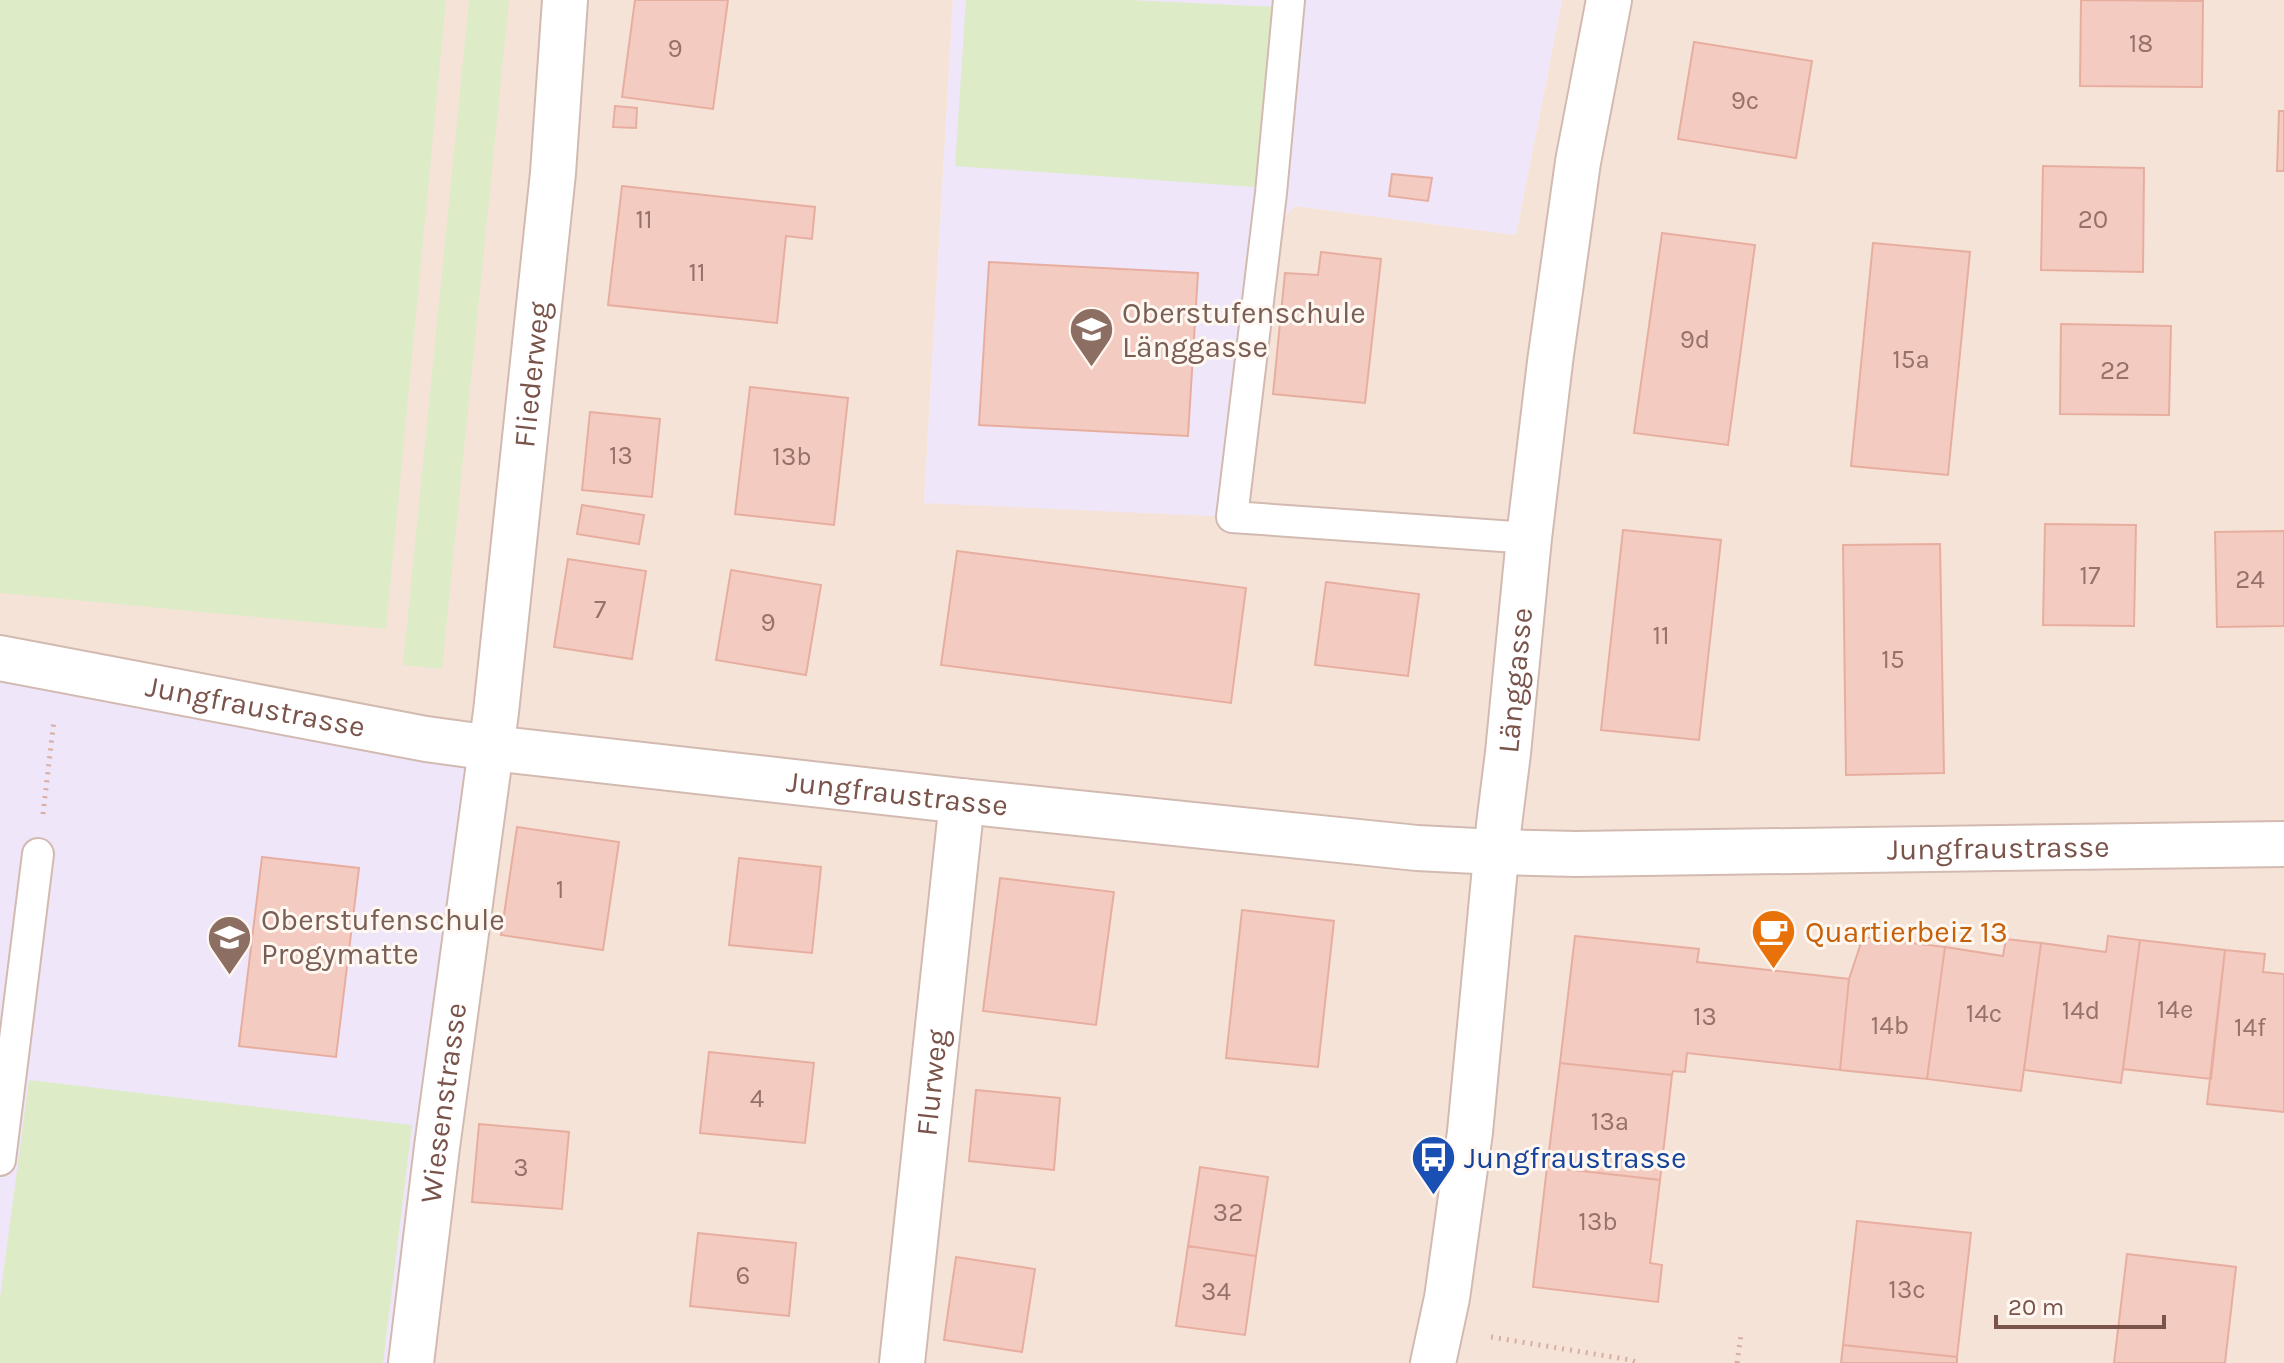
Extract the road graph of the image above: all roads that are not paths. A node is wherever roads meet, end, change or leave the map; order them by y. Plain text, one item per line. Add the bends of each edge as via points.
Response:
1 (565, 0) edge
2 (1289, 0) edge
3 (1609, 0) edge
4 (1529, 538) junction
5 (0, 658) edge
6 (492, 748) junction
7 (962, 801) junction
8 (2284, 844) edge
9 (1496, 852) junction
10 (38, 854) road end
11 (0, 1160) edge
12 (411, 1363) edge
13 (902, 1363) edge
14 (1433, 1363) edge

1 - 6 street, Fliederweg via 553,173
2 - 4 lane via 1232,517
3 - 4 street, Länggasse via 1578,162
4 - 9 street, Länggasse
5 - 6 street, Jungfraustrasse
6 - 7 street, Jungfraustrasse
6 - 12 street, Wiesenstrasse
7 - 9 street, Jungfraustrasse
7 - 13 street, Flurweg
8 - 9 street, Jungfraustrasse
9 - 14 street, Länggasse via 1470,1132
10 - 11 lane

